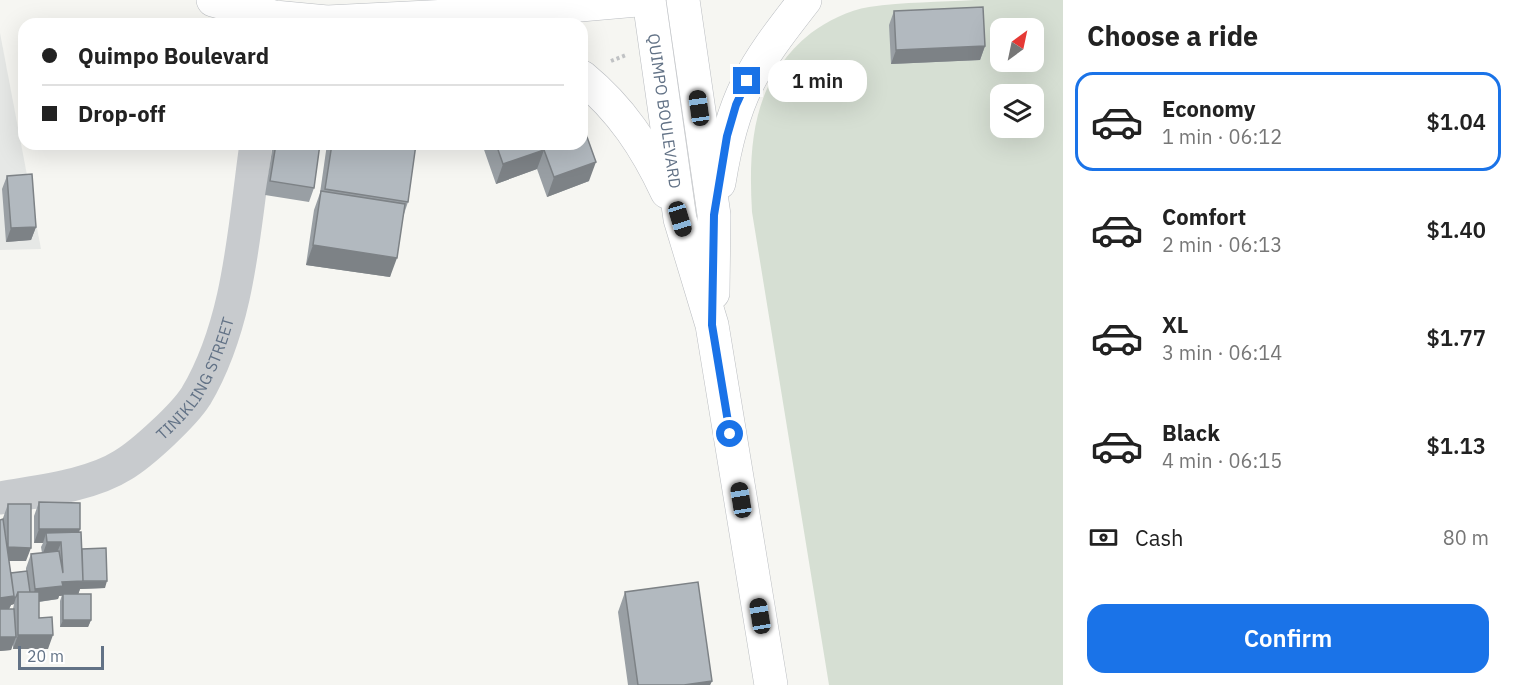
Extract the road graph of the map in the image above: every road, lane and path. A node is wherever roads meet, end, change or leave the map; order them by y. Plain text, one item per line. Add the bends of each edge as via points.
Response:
1 (213, 0) edge
2 (637, 0) edge
3 (649, 0) edge
4 (684, 0) edge
5 (805, 0) edge
6 (267, 18) edge
7 (487, 18) edge
8 (656, 47) junction
9 (588, 81) edge
10 (255, 150) edge
11 (714, 215) junction
12 (680, 219) junction
13 (712, 325) junction
14 (0, 498) edge
15 (771, 685) edge

1 - 6 main road
2 - 7 main road
3 - 8 main road, QUIMPO BOULEVARD
4 - 11 main road, QUIMPO BOULEVARD
5 - 11 main road via 764,52 736,105
8 - 9 path via 611,60
8 - 12 main road, QUIMPO BOULEVARD
9 - 12 main road via 621,115 644,147
10 - 14 street, TINIKLING STREET via 237,280 216,354 195,398 161,434 122,465 74,484
11 - 13 main road, QUIMPO BOULEVARD
12 - 13 main road, QUIMPO BOULEVARD
13 - 15 main road, QUIMPO BOULEVARD

